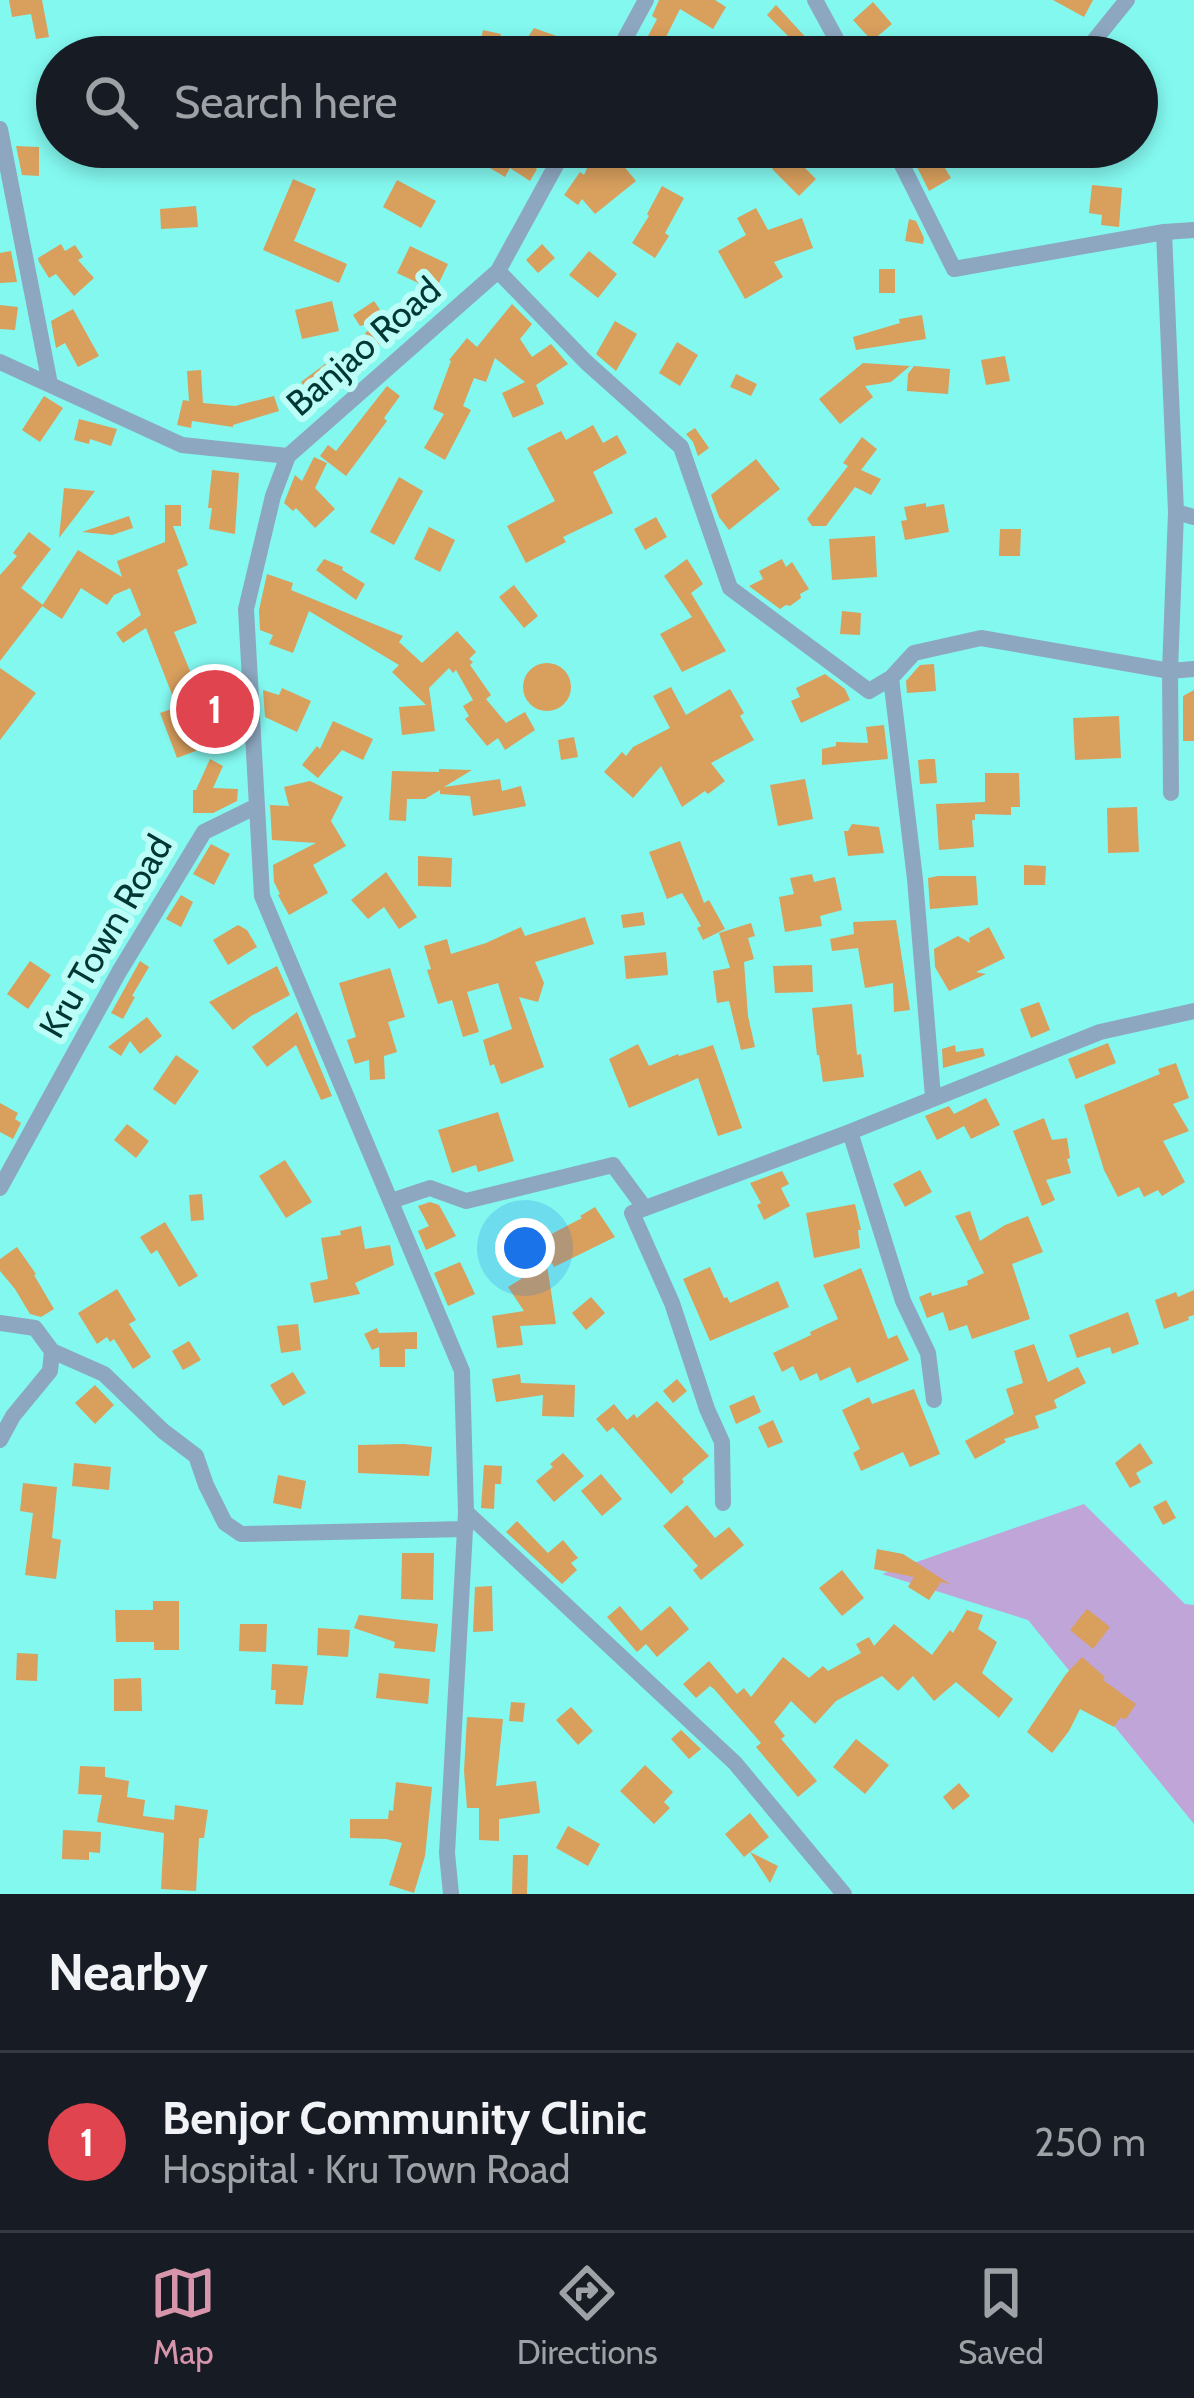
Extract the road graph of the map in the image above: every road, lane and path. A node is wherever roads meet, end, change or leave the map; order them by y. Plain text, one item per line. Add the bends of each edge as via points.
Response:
1 (646, 0) edge
2 (815, 0) edge
3 (1127, 0) edge
4 (626, 36) edge
5 (835, 36) edge
6 (1098, 36) edge
7 (0, 129) edge
8 (554, 168) edge
9 (904, 168) edge
10 (1194, 230) edge
11 (1164, 232) junction
12 (498, 271) junction
13 (0, 362) edge
14 (50, 384) junction
15 (288, 456) junction
16 (1185, 515) edge
17 (1194, 669) edge
18 (1170, 670) junction
19 (891, 678) junction
20 (1171, 793) dead end
21 (257, 806) junction
22 (1194, 1010) edge
23 (933, 1097) junction
24 (850, 1132) junction
25 (0, 1188) edge
26 (391, 1201) junction
27 (644, 1207) junction
28 (0, 1322) edge
29 (52, 1351) junction
30 (934, 1400) dead end
31 (0, 1440) edge
32 (723, 1503) dead end
33 (465, 1521) junction
34 (451, 1894) edge
35 (844, 1894) edge

1 - 4 street
2 - 5 street
3 - 6 street
7 - 14 street
8 - 12 street, Banjao Road
9 - 11 street via 954,269
10 - 11 street
11 - 16 street
12 - 15 street, Banjao Road
12 - 19 street via 681,446 730,588 869,691
13 - 14 street, Banjao Road
14 - 15 street, Banjao Road via 182,445
15 - 21 street via 246,609
16 - 18 street
17 - 18 street
18 - 19 street via 980,638 914,653
18 - 20 street
19 - 23 street
21 - 25 street, Kru Town Road via 204,832
21 - 26 street via 262,896
22 - 23 street via 1100,1032
23 - 24 street
24 - 27 street
24 - 30 street via 928,1353
26 - 27 street via 430,1188 466,1201 613,1165
26 - 33 street via 462,1371
27 - 32 street via 632,1213 722,1442
28 - 29 street via 35,1328
29 - 31 street via 50,1371
29 - 33 street via 104,1374 196,1456 225,1522 242,1534
33 - 34 street
33 - 35 street via 735,1763

